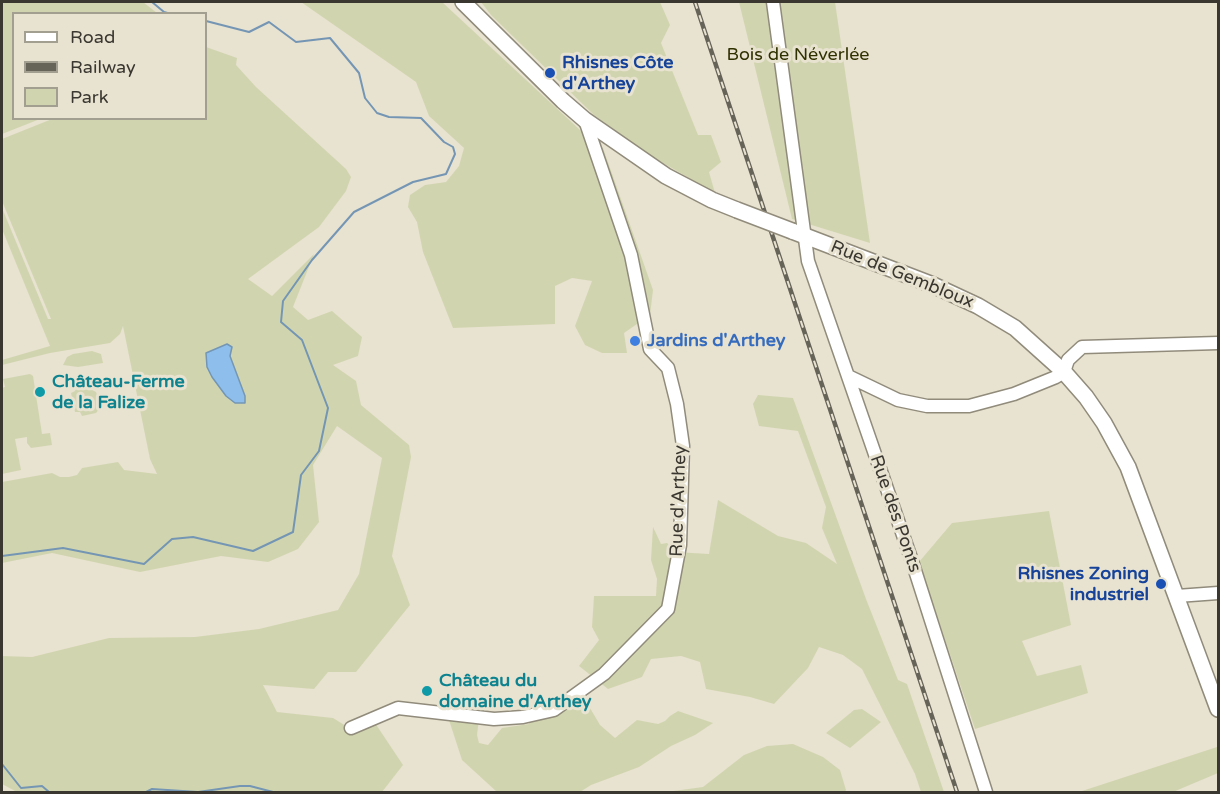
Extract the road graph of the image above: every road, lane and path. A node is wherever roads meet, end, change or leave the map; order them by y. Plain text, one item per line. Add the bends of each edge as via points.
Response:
1 (466, 2) edge
2 (773, 2) edge
3 (585, 120) junction
4 (798, 233) junction
5 (1218, 343) edge
6 (1064, 372) junction
7 (848, 376) junction
8 (1218, 593) edge
9 (1177, 596) junction
10 (1218, 709) edge
11 (351, 728) dead end
12 (983, 792) edge

1 - 3 main road, Rue de Gembloux
2 - 4 street, Rue des Ponts
3 - 4 main road, Rue de Gembloux, bridge via 666,176 712,201
3 - 11 street, Rue d'Arthey via 631,255 650,349 668,368 677,404 683,446 680,545 668,609 604,674 554,710 494,719 398,708
4 - 6 main road, Rue de Gembloux via 978,306 1015,328
4 - 7 street, Rue des Ponts
5 - 6 street via 1082,347 1068,360
6 - 7 street via 1014,394 969,406 927,406 898,400
6 - 9 main road, Rue de Gembloux via 1104,423 1128,467
7 - 12 street, Rue des Ponts via 912,561
8 - 9 street
9 - 10 main road, Rue de Gembloux

